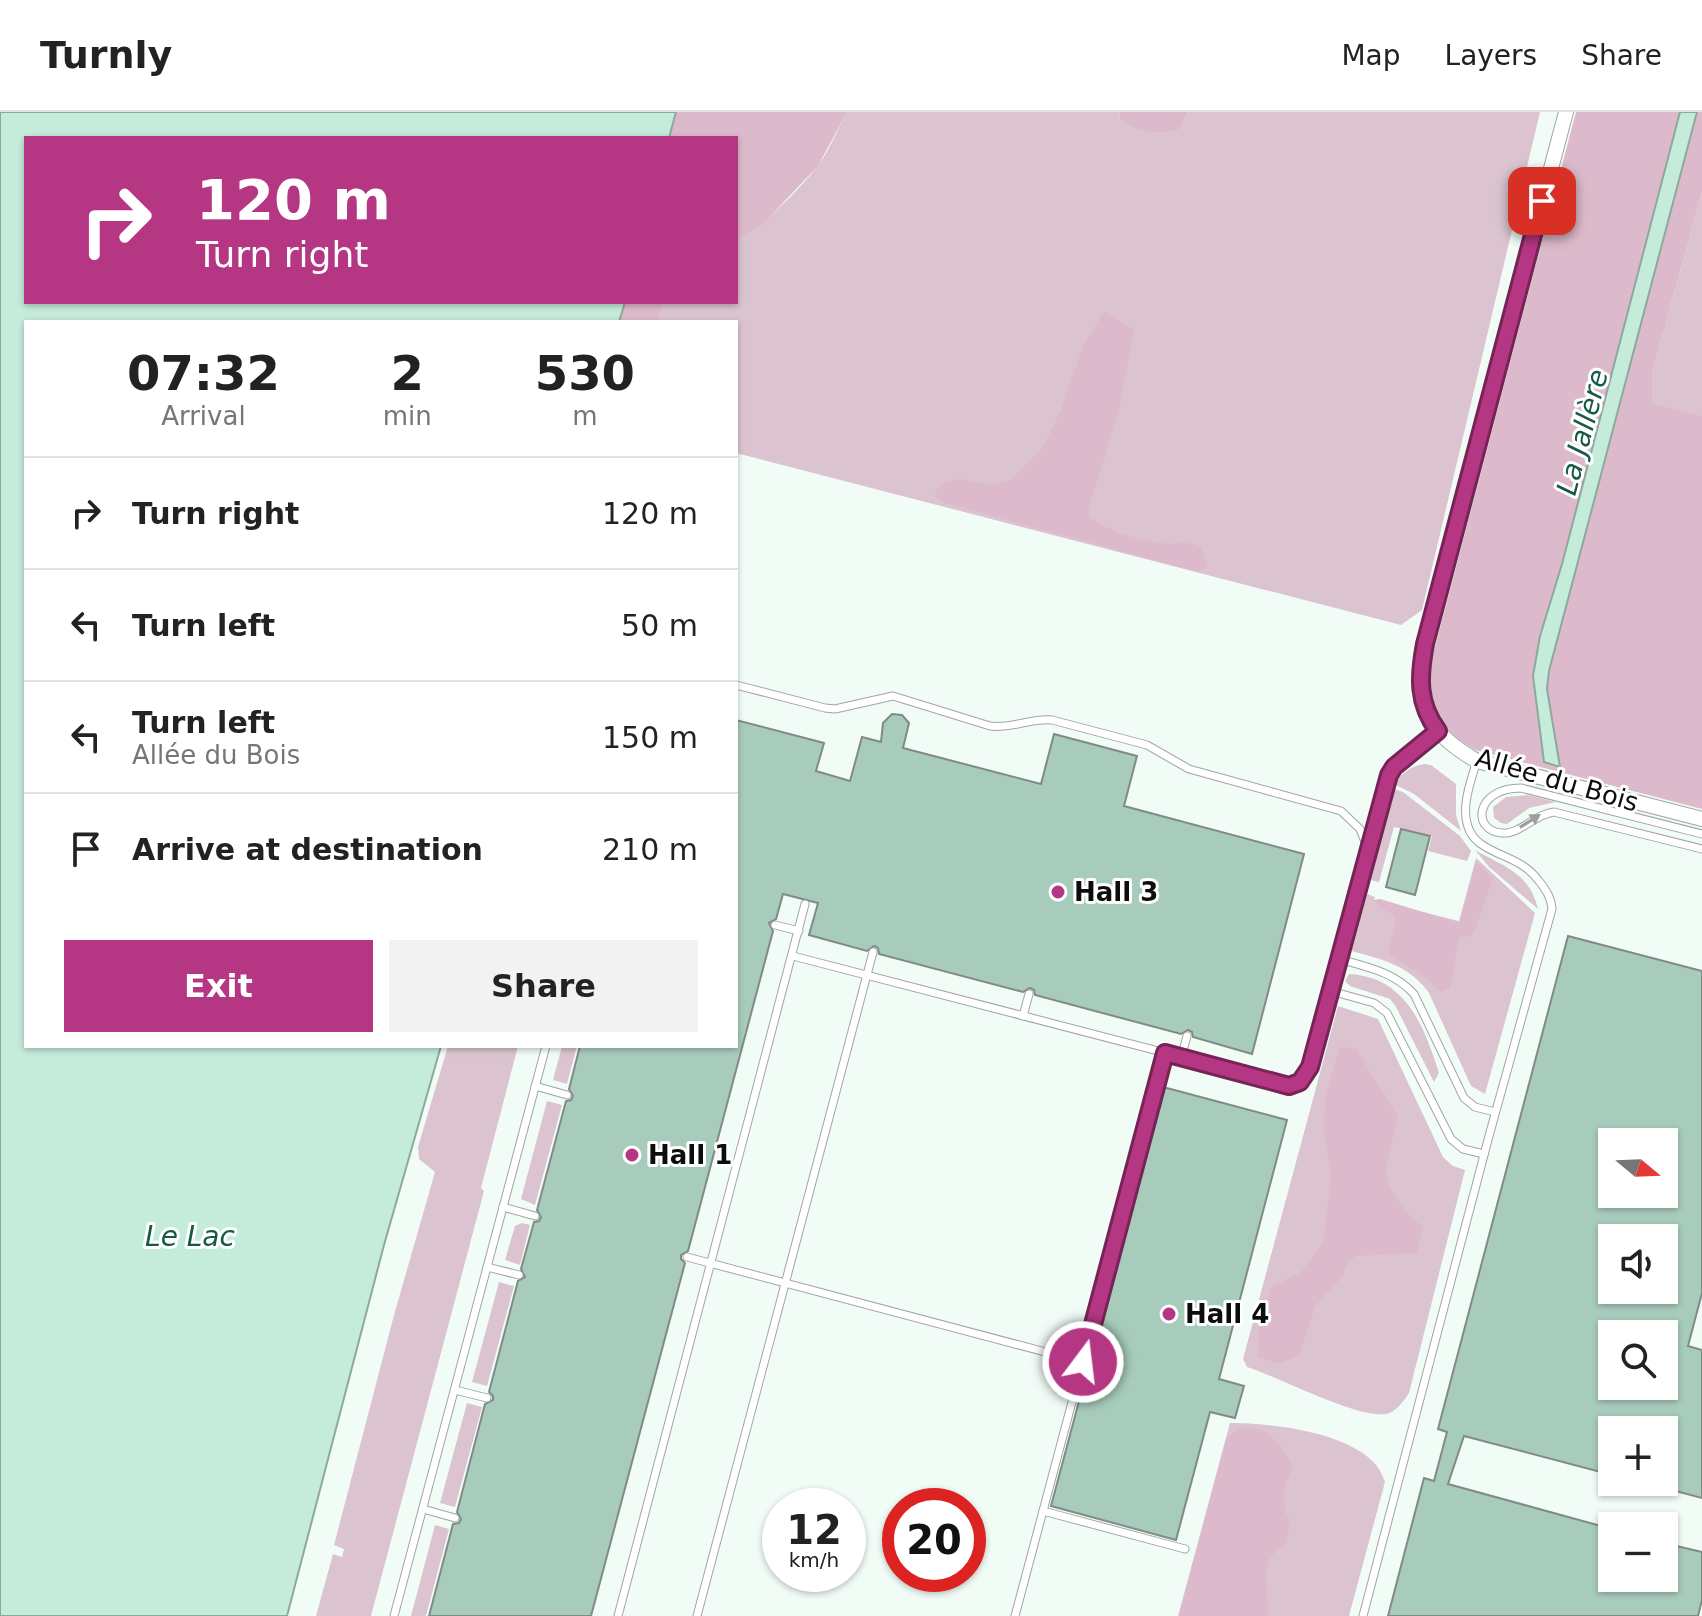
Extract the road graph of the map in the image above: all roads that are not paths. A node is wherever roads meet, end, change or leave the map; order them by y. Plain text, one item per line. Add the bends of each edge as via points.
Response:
1 (1566, 112) edge
2 (738, 686) edge
3 (1438, 731) junction
4 (1477, 761) junction
5 (1702, 819) edge
6 (1702, 834) edge
7 (1702, 849) edge
8 (1368, 851) junction
9 (805, 904) dead end
10 (775, 925) dead end
11 (799, 931) junction
12 (873, 952) dead end
13 (793, 956) junction
14 (1339, 959) junction
15 (866, 975) junction
16 (1331, 991) junction
17 (1029, 994) dead end
18 (1023, 1016) junction
19 (1187, 1036) dead end
20 (545, 1048) edge
21 (1165, 1053) junction
22 (1181, 1058) junction
23 (535, 1086) junction
24 (567, 1095) dead end
25 (1495, 1112) junction
26 (1484, 1154) junction
27 (503, 1207) junction
28 (535, 1216) dead end
29 (687, 1257) dead end
30 (711, 1264) junction
31 (487, 1267) junction
32 (519, 1275) dead end
33 (786, 1283) junction
34 (1083, 1362) junction
35 (455, 1390) junction
36 (487, 1398) dead end
37 (423, 1509) junction
38 (1043, 1511) junction
39 (455, 1518) dead end
40 (1185, 1549) dead end
41 (394, 1616) edge
42 (618, 1616) edge
43 (697, 1616) edge
44 (1015, 1616) edge
45 (1363, 1616) edge

1 - 3 street, Allée du Bois via 1425,644 1420,695
2 - 8 lane via 821,708 893,696 990,726 1043,719 1080,727 1147,745 1189,769 1341,811 1360,829
3 - 4 street, Allée du Bois
3 - 8 lane via 1389,775
4 - 5 street, Allée du Bois
4 - 25 lane via 1465,807 1472,835 1535,875 1548,892 1552,909
6 -> 7 lane via 1521,788 1496,792 1482,809 1484,821 1497,833 1507,834 1554,812
8 - 14 lane
9 - 11 lane
10 - 11 lane
11 - 13 lane
12 - 15 lane
13 - 15 lane
13 - 30 lane
14 - 16 lane
14 - 25 lane via 1406,985 1464,1098
15 - 18 lane
15 - 33 lane
16 - 22 lane via 1310,1067 1293,1086
16 - 26 lane via 1374,1003 1387,1013 1451,1139 1463,1149
17 - 18 lane
18 - 21 lane
19 - 22 lane
20 - 23 lane
21 - 22 lane
21 - 34 lane
23 - 24 lane
23 - 27 lane
25 - 26 lane
26 - 45 lane
27 - 28 lane
27 - 31 lane
29 - 30 lane
30 - 33 lane
30 - 42 lane
31 - 32 lane
31 - 35 lane
33 - 34 lane
33 - 43 lane
34 - 38 lane
35 - 36 lane
35 - 37 lane
37 - 39 lane
37 - 41 lane
38 - 40 lane
38 - 44 lane

